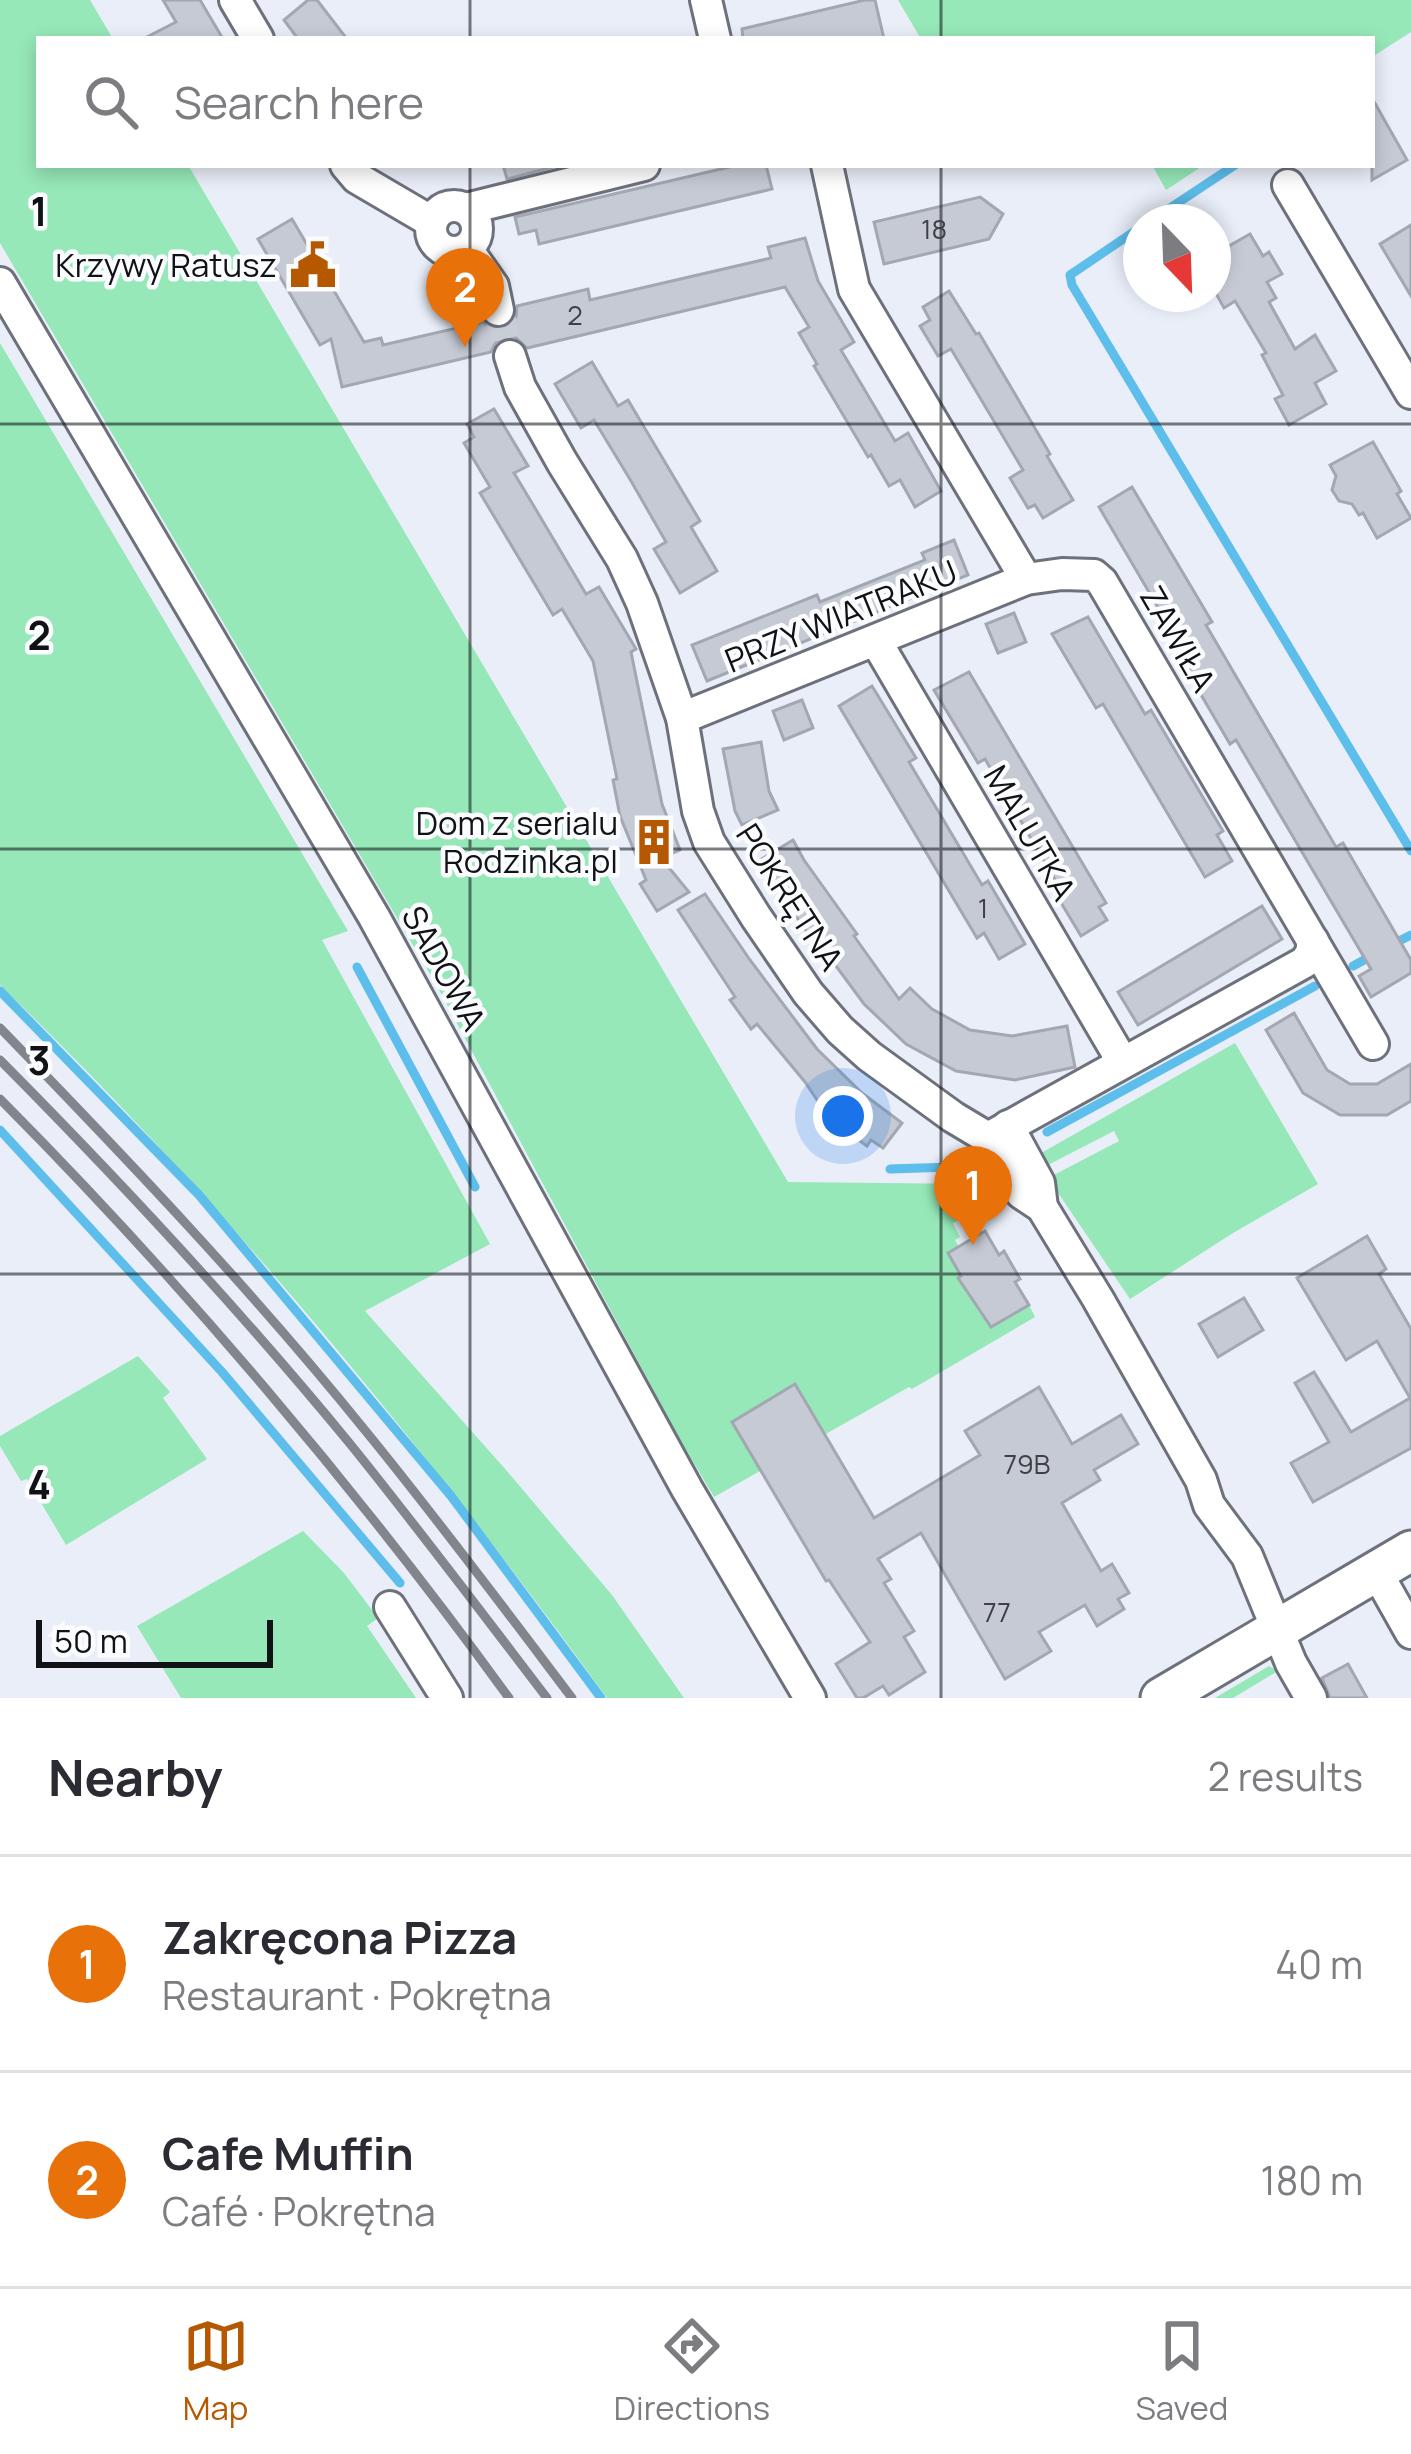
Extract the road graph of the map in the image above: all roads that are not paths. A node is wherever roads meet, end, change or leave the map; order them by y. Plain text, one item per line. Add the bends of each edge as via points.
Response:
1 (236, 0) edge
2 (706, 0) edge
3 (256, 36) edge
4 (715, 36) edge
5 (349, 168) edge
6 (632, 168) edge
7 (828, 168) edge
8 (1288, 185) dead end
9 (466, 209) junction
10 (432, 222) junction
11 (467, 248) junction
12 (0, 283) edge
13 (498, 310) tunnel mouth
14 (510, 356) tunnel mouth
15 (1411, 393) edge
16 (1026, 579) junction
17 (877, 641) junction
18 (682, 718) junction
19 (1313, 941) junction
20 (1373, 1044) dead end
21 (1122, 1061) junction
22 (998, 1132) junction
23 (1411, 1551) edge
24 (1376, 1571) junction
25 (390, 1607) dead end
26 (1277, 1629) junction
27 (1411, 1633) edge
28 (447, 1698) edge
29 (810, 1698) edge
30 (1161, 1698) edge
31 (1311, 1698) edge

1 - 3 street
2 - 4 street
5 - 10 street
6 - 9 street
7 - 16 street via 854,290
8 - 15 street
9 - 10 street via 448,206
9 - 11 street via 477,223
10 - 11 street via 436,244
11 - 13 street via 493,286
12 - 29 street, SADOWA via 374,916 687,1490
14 - 18 street, POKRĘTNA via 642,603
16 - 17 street, PRZY WIATRAKU
16 - 19 street, ZAWIŁA via 1084,573 1102,582
17 - 18 street, PRZY WIATRAKU
17 - 21 street, MALUTKA
18 - 22 street, POKRĘTNA via 710,842 808,993 868,1056 953,1117
19 - 20 street
19 - 21 street via 1305,962
21 - 22 street
22 - 26 street via 1039,1183 1042,1207 1209,1504 1247,1556
23 - 24 street
24 - 26 street
24 - 27 street
25 - 28 street
26 - 30 street
26 - 31 street

